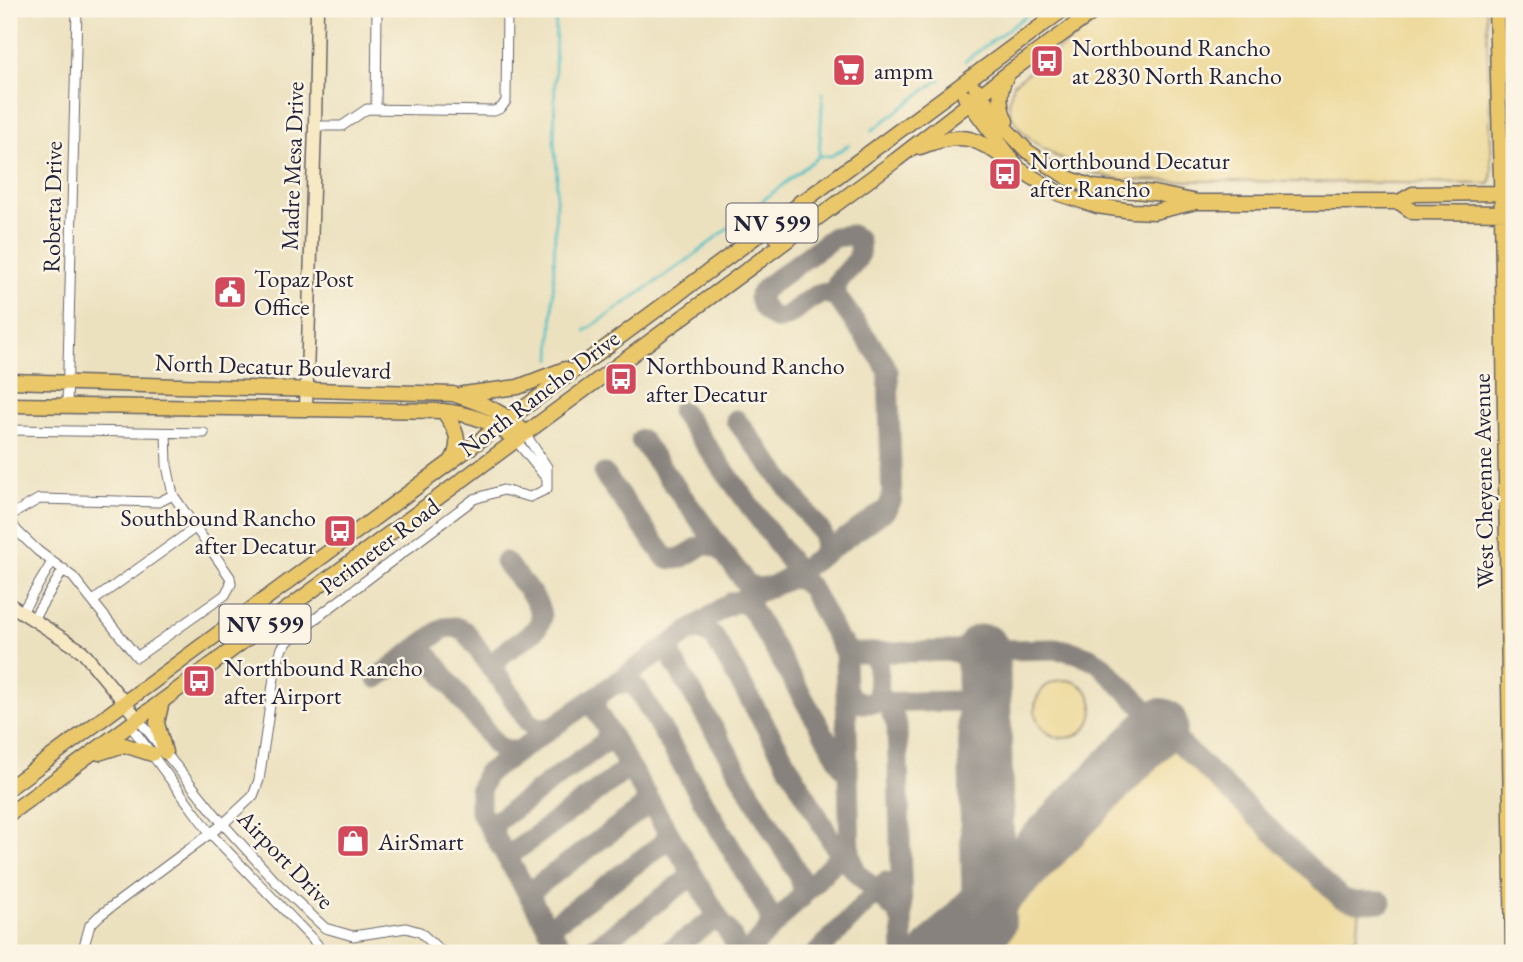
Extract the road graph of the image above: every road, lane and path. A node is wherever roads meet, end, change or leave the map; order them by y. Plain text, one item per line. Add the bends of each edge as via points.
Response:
1 (76, 9) edge
2 (317, 9) edge
3 (377, 9) edge
4 (508, 9) edge
5 (1064, 9) edge
6 (1097, 9) edge
7 (1496, 9) edge
8 (1011, 71) junction
9 (963, 83) junction
10 (975, 99) junction
11 (376, 109) junction
12 (315, 125) junction
13 (1006, 129) junction
14 (896, 160) junction
15 (1019, 169) junction
16 (1508, 192) edge
17 (800, 202) junction
18 (1197, 202) junction
19 (1399, 202) junction
20 (1508, 212) edge
21 (762, 257) junction
22 (586, 360) junction
23 (9, 381) edge
24 (67, 382) junction
25 (166, 385) junction
26 (307, 390) junction
27 (453, 394) junction
28 (9, 405) edge
29 (67, 407) junction
30 (99, 407) junction
31 (306, 408) junction
32 (443, 411) junction
33 (504, 422) junction
34 (9, 430) edge
35 (166, 433) junction
36 (204, 433) dead end
37 (520, 435) junction
38 (452, 460) junction
39 (173, 495) junction
40 (9, 517) edge
41 (195, 528) junction
42 (52, 562) junction
43 (64, 569) junction
44 (93, 601) junction
45 (9, 604) edge
46 (28, 616) junction
47 (162, 701) junction
48 (120, 704) junction
49 (134, 722) junction
50 (158, 753) junction
51 (1512, 754) edge
52 (88, 756) junction
53 (9, 788) edge
54 (9, 814) edge
55 (223, 824) junction
56 (211, 834) junction
57 (82, 953) edge
58 (320, 953) edge
59 (443, 953) edge
60 (1513, 953) edge

1 - 24 street, Roberta Drive
2 - 12 street, Madre Mesa Drive
3 - 11 street
4 - 11 street via 506,101 501,108
5 - 9 main road, North Rancho Drive / NV 599
6 - 8 main road, North Rancho Drive / NV 599
7 - 16 main road, West Cheyenne Avenue
8 - 10 main road, North Rancho Drive / NV 599
8 - 13 main road via 1000,90
9 - 10 main road
9 - 17 main road, North Rancho Drive / NV 599
10 - 13 main road
10 - 14 main road, North Rancho Drive / NV 599
10 - 15 main road
11 - 12 street via 367,109 342,125
12 - 26 street, Madre Mesa Drive
13 - 18 main road via 1027,151 1068,178 1093,187
14 - 15 main road via 921,146 964,136 983,143
14 - 21 main road, North Rancho Drive / NV 599
15 - 18 main road via 1060,194 1111,209 1154,212
16 - 19 main road via 1413,194
16 - 20 main road, West Cheyenne Avenue
17 - 21 main road via 798,217
17 - 22 main road, North Rancho Drive / NV 599
18 - 19 main road
19 - 20 main road via 1413,212
20 - 51 main road, West Cheyenne Avenue
21 - 37 main road, North Rancho Drive / NV 599
22 - 27 main road via 518,387
22 - 33 main road, North Rancho Drive / NV 599
23 - 24 main road, North Decatur Boulevard
24 - 25 main road, North Decatur Boulevard
24 - 29 street, Roberta Drive
25 - 26 main road, North Decatur Boulevard
25 - 30 main road via 162,398
26 - 27 main road, North Decatur Boulevard
26 - 31 street, Madre Mesa Drive
27 - 33 main road, North Decatur Boulevard via 484,404
28 - 29 main road, North Decatur Boulevard
29 - 30 main road, North Decatur Boulevard
30 - 31 main road, North Decatur Boulevard
31 - 32 main road, North Decatur Boulevard
32 - 33 main road, North Decatur Boulevard
32 - 38 main road via 456,433 458,450
33 - 37 main road, North Decatur Boulevard
33 - 38 main road, North Rancho Drive / NV 599
34 - 35 street
35 - 36 street
35 - 39 street
37 - 47 main road, North Rancho Drive / NV 599
37 - 55 street, Perimeter Road via 547,467 547,489 530,497 503,490 474,499 282,648 259,780 253,796
38 - 48 main road, North Rancho Drive / NV 599
39 - 40 street via 159,502 39,499
39 - 41 street
40 - 42 street
41 - 44 street
41 - 44 street via 230,577 229,589 214,603 137,657
42 - 43 street
42 - 46 street
43 - 44 street
43 - 46 street
45 - 46 street
46 - 48 street via 89,658
47 - 49 main road, North Rancho Drive / NV 599
47 - 50 main road
48 - 49 street
48 - 53 main road, North Rancho Drive / NV 599
49 - 50 street, Airport Drive
49 - 52 main road, North Rancho Drive / NV 599
50 - 52 main road via 124,745
50 - 55 street, Airport Drive
50 - 56 street, Airport Drive
51 - 60 main road, West Cheyenne Avenue
52 - 54 main road, North Rancho Drive / NV 599
55 - 56 street, Perimeter Road
55 - 59 street, Airport Drive via 325,928 353,936 406,928 420,932
56 - 57 street, Perimeter Road via 99,916 90,925
56 - 58 street, Airport Drive via 317,944

